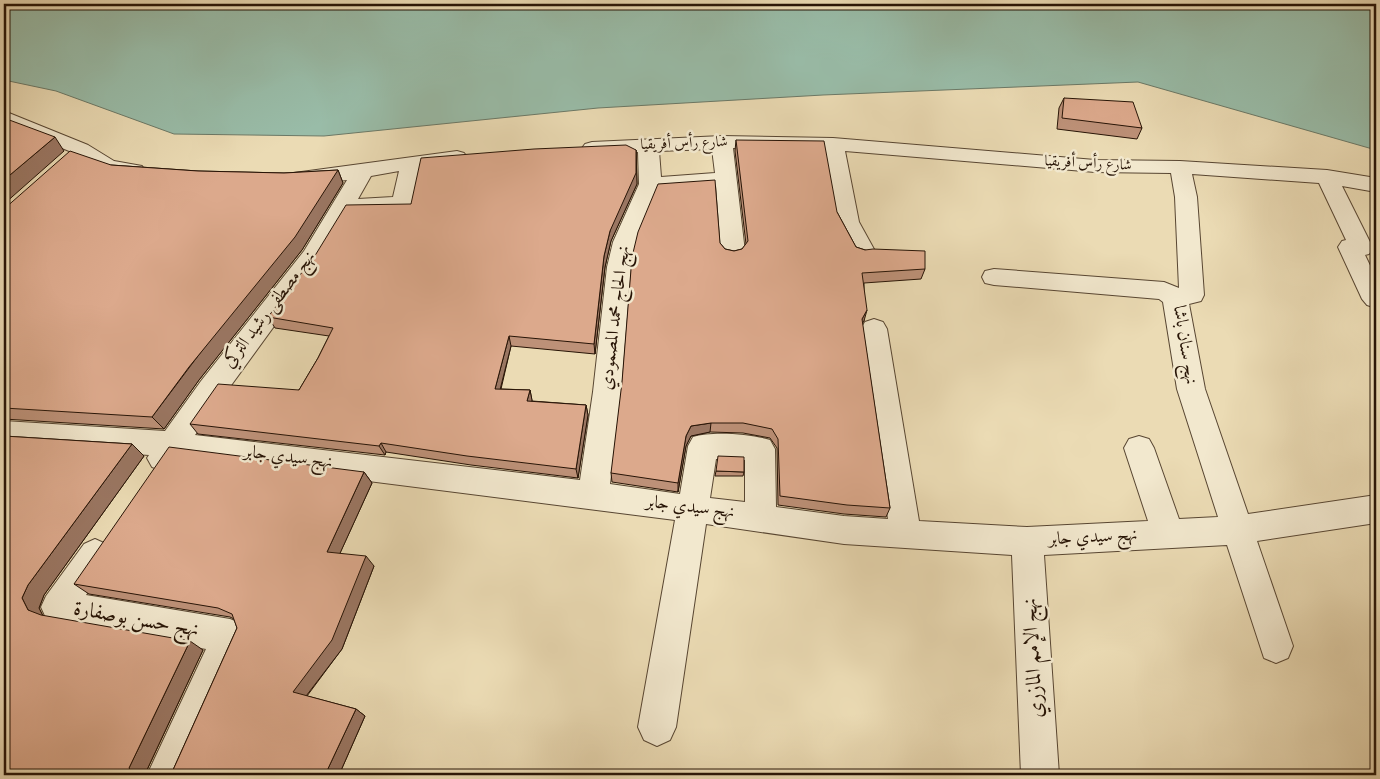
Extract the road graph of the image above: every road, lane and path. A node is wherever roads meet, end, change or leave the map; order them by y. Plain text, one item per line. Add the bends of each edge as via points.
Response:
1 (4, 118) edge
2 (722, 142) junction
3 (833, 144) junction
4 (648, 146) junction
5 (569, 149) edge
6 (475, 156) edge
7 (412, 162) junction
8 (1180, 167) junction
9 (154, 172) edge
10 (363, 172) junction
11 (1327, 177) junction
12 (279, 179) edge
13 (726, 179) junction
14 (650, 184) junction
15 (1376, 185) edge
16 (343, 207) junction
17 (863, 251) edge
18 (733, 252) edge
19 (994, 277) dead end
20 (1175, 297) junction
21 (1376, 299) edge
22 (874, 329) dead end
23 (4, 433) edge
24 (172, 444) junction
25 (1139, 448) dead end
26 (143, 485) edge
27 (593, 495) junction
28 (1376, 509) edge
29 (693, 510) junction
30 (761, 517) junction
31 (1239, 530) junction
32 (109, 534) edge
33 (1168, 534) junction
34 (906, 535) junction
35 (1027, 542) junction
36 (1276, 646) dead end
37 (657, 727) dead end
38 (166, 775) edge
39 (1040, 775) edge

1 - 9 street via 74,155 121,170
2 - 3 street, شارع رأس أفريقيا
2 - 4 street, شارع رأس أفريقيا
2 - 13 street
3 - 8 street, شارع رأس أفريقيا via 1095,166
3 - 17 street via 848,222
4 - 5 street, شارع رأس أفريقيا
4 - 14 street, نهج الحاج محمد المصمودي
6 - 7 street
7 - 10 street
7 - 16 street via 402,204
8 - 11 street, شارع رأس أفريقيا
8 - 20 street, نهج سنان باشا via 1186,197 1192,294
10 - 12 street
10 - 16 street, نهج مصطفى رشيد التركي
11 - 15 street, شارع رأس أفريقيا
11 - 21 street via 1361,248 1350,247
13 - 14 street
13 - 18 street
14 - 27 street, نهج الحاج محمد المصمودي via 625,242 619,267
16 - 24 street, نهج مصطفى رشيد التركي via 293,284 210,389
19 - 20 street via 1164,291
20 - 31 street, نهج سنان باشا via 1191,390
22 - 34 street
23 - 24 street, نهج سيدي جابر
24 - 26 street
24 - 27 street, نهج سيدي جابر
25 - 33 street
27 - 29 street, نهج سيدي جابر
28 - 31 street, نهج سيدي جابر
29 - 30 street, نهج سيدي جابر
29 - 30 street via 703,446 760,449
29 - 37 street
30 - 34 street, نهج سيدي جابر via 844,530
31 - 33 street, نهج سيدي جابر
31 - 36 street, نهج سنان باشا
32 - 38 street, نهج حسن بوصفارة via 58,607 230,636
33 - 35 street, نهج سيدي جابر
34 - 35 street, نهج سيدي جابر
35 - 39 street, نهج الإمم المازري

